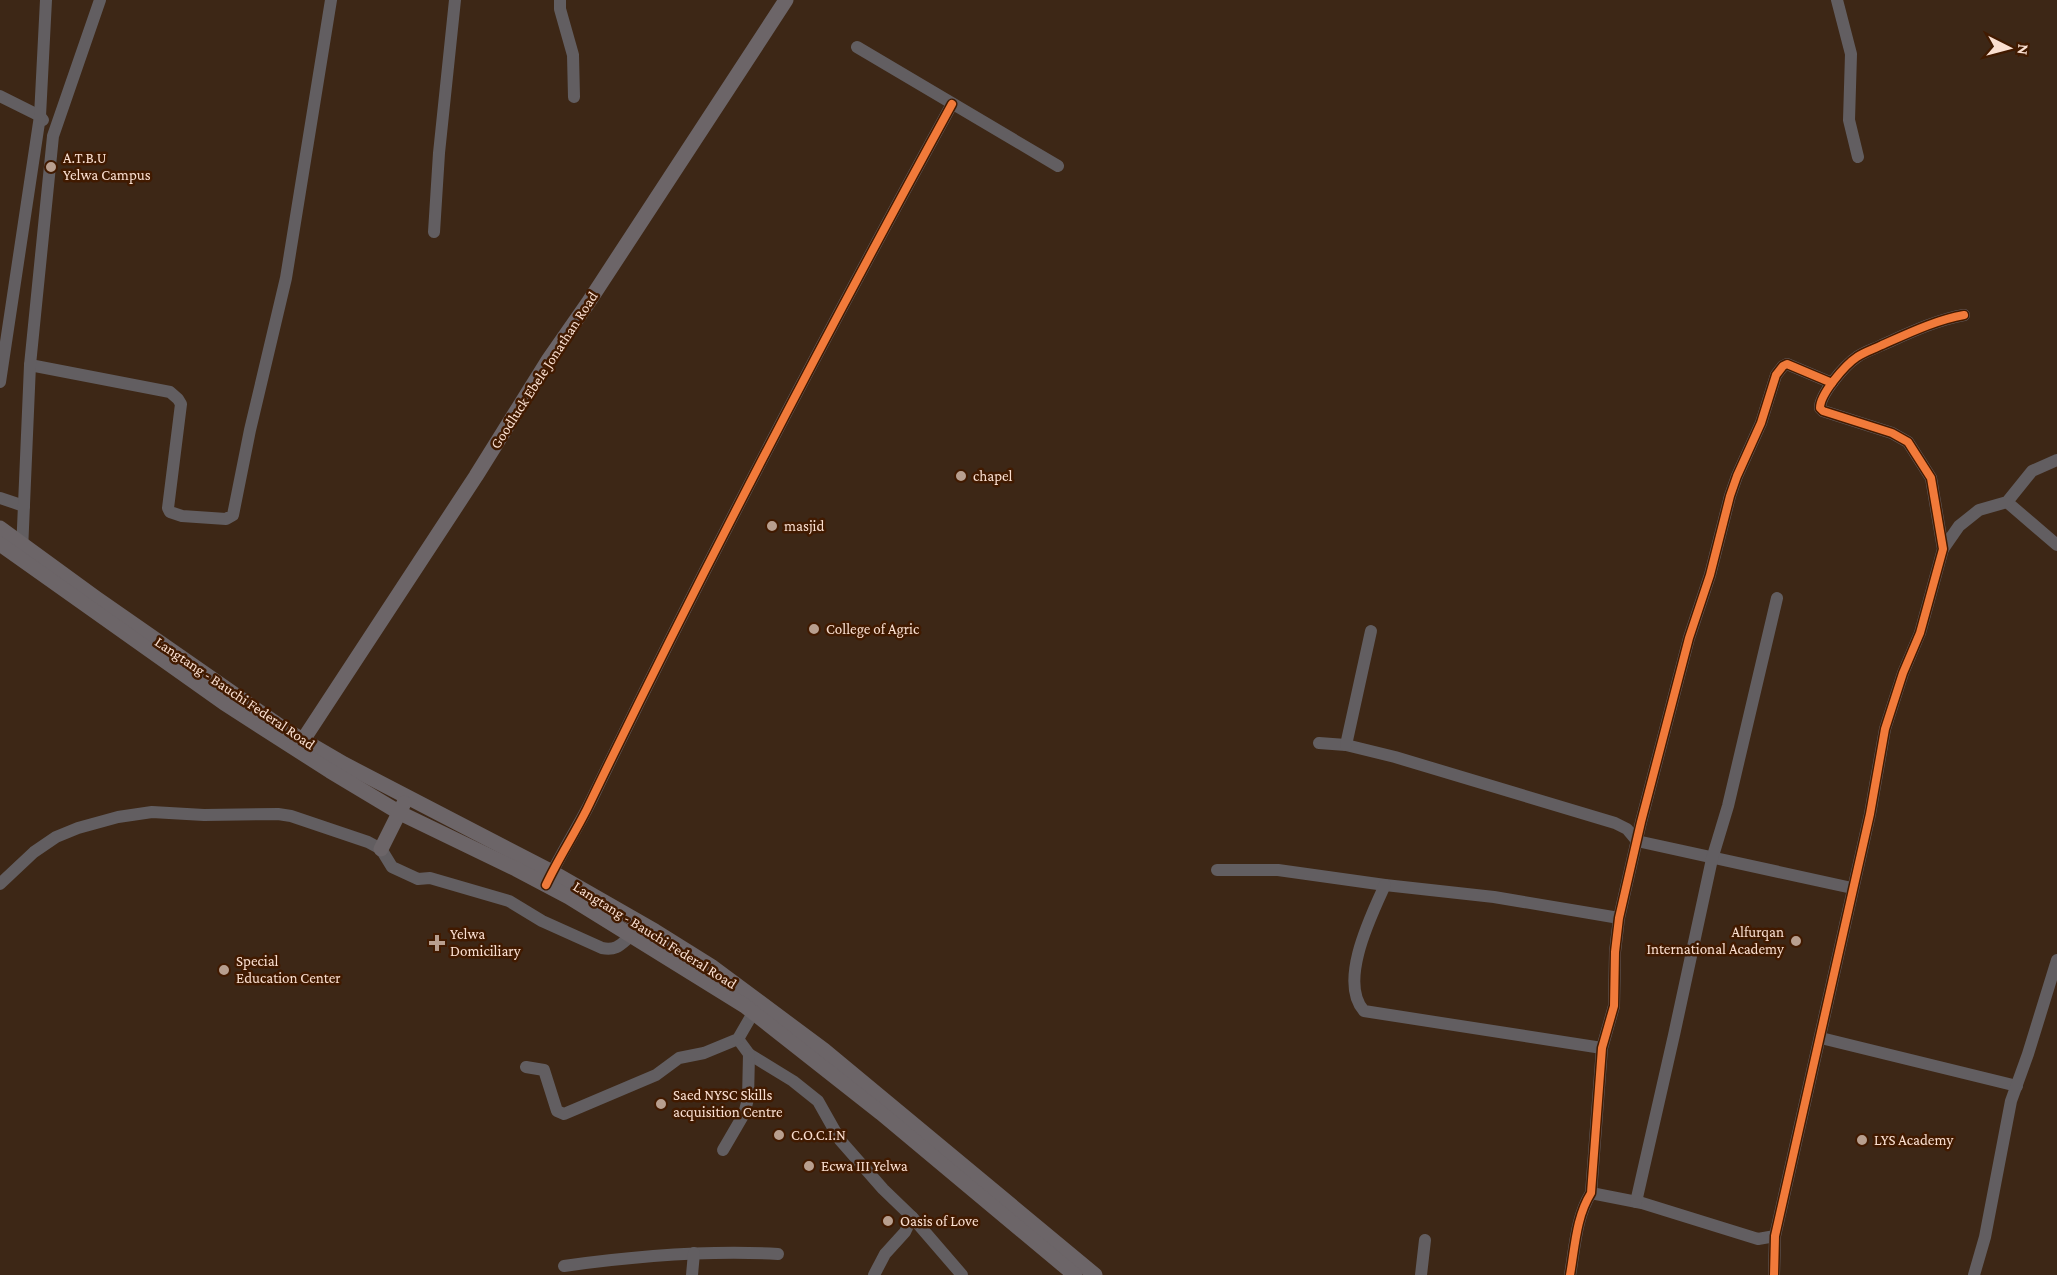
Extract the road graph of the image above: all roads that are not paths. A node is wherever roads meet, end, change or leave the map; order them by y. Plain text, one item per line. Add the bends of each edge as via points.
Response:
1 (46, 0) edge
2 (100, 0) edge
3 (331, 0) edge
4 (456, 0) edge
5 (560, 0) edge
6 (786, 0) edge
7 (1837, 0) edge
8 (857, 47) dead end
9 (0, 96) edge
10 (574, 97) dead end
11 (952, 104) junction
12 (40, 116) junction
13 (53, 136) junction
14 (1858, 157) dead end
15 (1058, 166) dead end
16 (434, 232) dead end
17 (1965, 315) dead end
18 (2, 353) edge
19 (30, 365) junction
20 (0, 382) edge
21 (1832, 383) junction
22 (2057, 460) edge
23 (0, 498) edge
24 (2007, 502) junction
25 (24, 507) junction
26 (0, 528) edge
27 (0, 544) edge
28 (2057, 545) edge
29 (1943, 549) junction
30 (22, 551) junction
31 (1777, 598) dead end
32 (1371, 631) dead end
33 (303, 740) junction
34 (1319, 743) dead end
35 (1346, 745) junction
36 (406, 797) junction
37 (400, 813) junction
38 (1637, 841) junction
39 (381, 849) junction
40 (1712, 859) junction
41 (1217, 870) dead end
42 (549, 879) junction
43 (0, 884) edge
44 (1384, 885) junction
45 (1852, 888) junction
46 (1619, 918) junction
47 (632, 935) junction
48 (2057, 960) edge
49 (753, 1013) junction
50 (1821, 1038) junction
51 (738, 1039) junction
52 (1602, 1048) junction
53 (749, 1054) junction
54 (526, 1067) dead end
55 (2017, 1086) junction
56 (723, 1150) dead end
57 (1591, 1193) junction
58 (1636, 1202) junction
59 (912, 1217) junction
60 (1775, 1236) junction
61 (1425, 1240) dead end
62 (694, 1253) junction
63 (778, 1254) dead end
64 (564, 1266) dead end
65 (692, 1275) edge
66 (874, 1275) edge
67 (962, 1275) edge
68 (1075, 1275) edge
69 (1095, 1275) edge
70 (1421, 1275) edge
71 (1570, 1275) edge
72 (1774, 1275) edge
73 (1974, 1275) edge

1 - 12 street
2 - 13 street
3 - 19 street via 286,278 233,515 226,519 183,516 168,508 181,404 176,396
4 - 16 street
5 - 10 street via 573,55
6 - 33 main road, Goodluck Ebele Jonathan Road
7 - 14 street via 1851,54 1849,120
8 - 11 street
9 - 12 street
11 - 15 street
11 - 42 street via 708,563
12 - 13 street
12 - 18 street
13 - 19 street
17 - 21 street via 1918,329 1856,357
18 - 20 street
19 - 25 street
21 - 29 street via 1820,404 1823,411 1908,442 1927,469 1935,492
21 - 38 street via 1787,364 1776,375 1723,521
22 - 24 street via 2032,471
23 - 25 street
24 - 28 street
24 - 29 street via 1979,510 1959,526
25 - 30 street
26 - 30 main road, Langtang - Bauchi Federal Road
27 - 30 main road
29 - 45 street via 1920,633 1885,729
30 - 33 main road, Langtang - Bauchi Federal Road
30 - 37 main road via 224,703
31 - 40 street
32 - 35 street
33 - 36 main road, Langtang - Bauchi Federal Road
34 - 35 street
35 - 38 street via 1615,823
36 - 37 main road
36 - 42 main road, Langtang - Bauchi Federal Road
37 - 39 main road
37 - 42 main road
38 - 40 street
38 - 46 street
39 - 43 street via 291,816 152,812 118,817 56,837
39 - 47 street via 392,867 418,879 430,878 509,901 602,948 617,949
40 - 45 street
40 - 58 street
41 - 44 street via 1278,870
42 - 47 main road
42 - 69 main road, Langtang - Bauchi Federal Road via 656,931 758,1000
44 - 46 street via 1494,897
44 - 52 street via 1354,973 1357,1003 1364,1011
45 - 50 street
46 - 52 street via 1614,1006
47 - 49 main road
48 - 55 street
49 - 51 street
49 - 68 main road
50 - 55 street
50 - 60 street
51 - 53 street
51 - 54 street via 679,1058 656,1075 564,1114 557,1111 544,1070
52 - 57 street
53 - 56 street via 744,1114
53 - 59 street via 819,1101 840,1140
55 - 73 street
57 - 58 street
57 - 71 street via 1580,1216
58 - 60 street via 1758,1239
59 - 66 street
59 - 67 street
60 - 72 street
61 - 70 street
62 - 63 street
62 - 64 street
62 - 65 street

